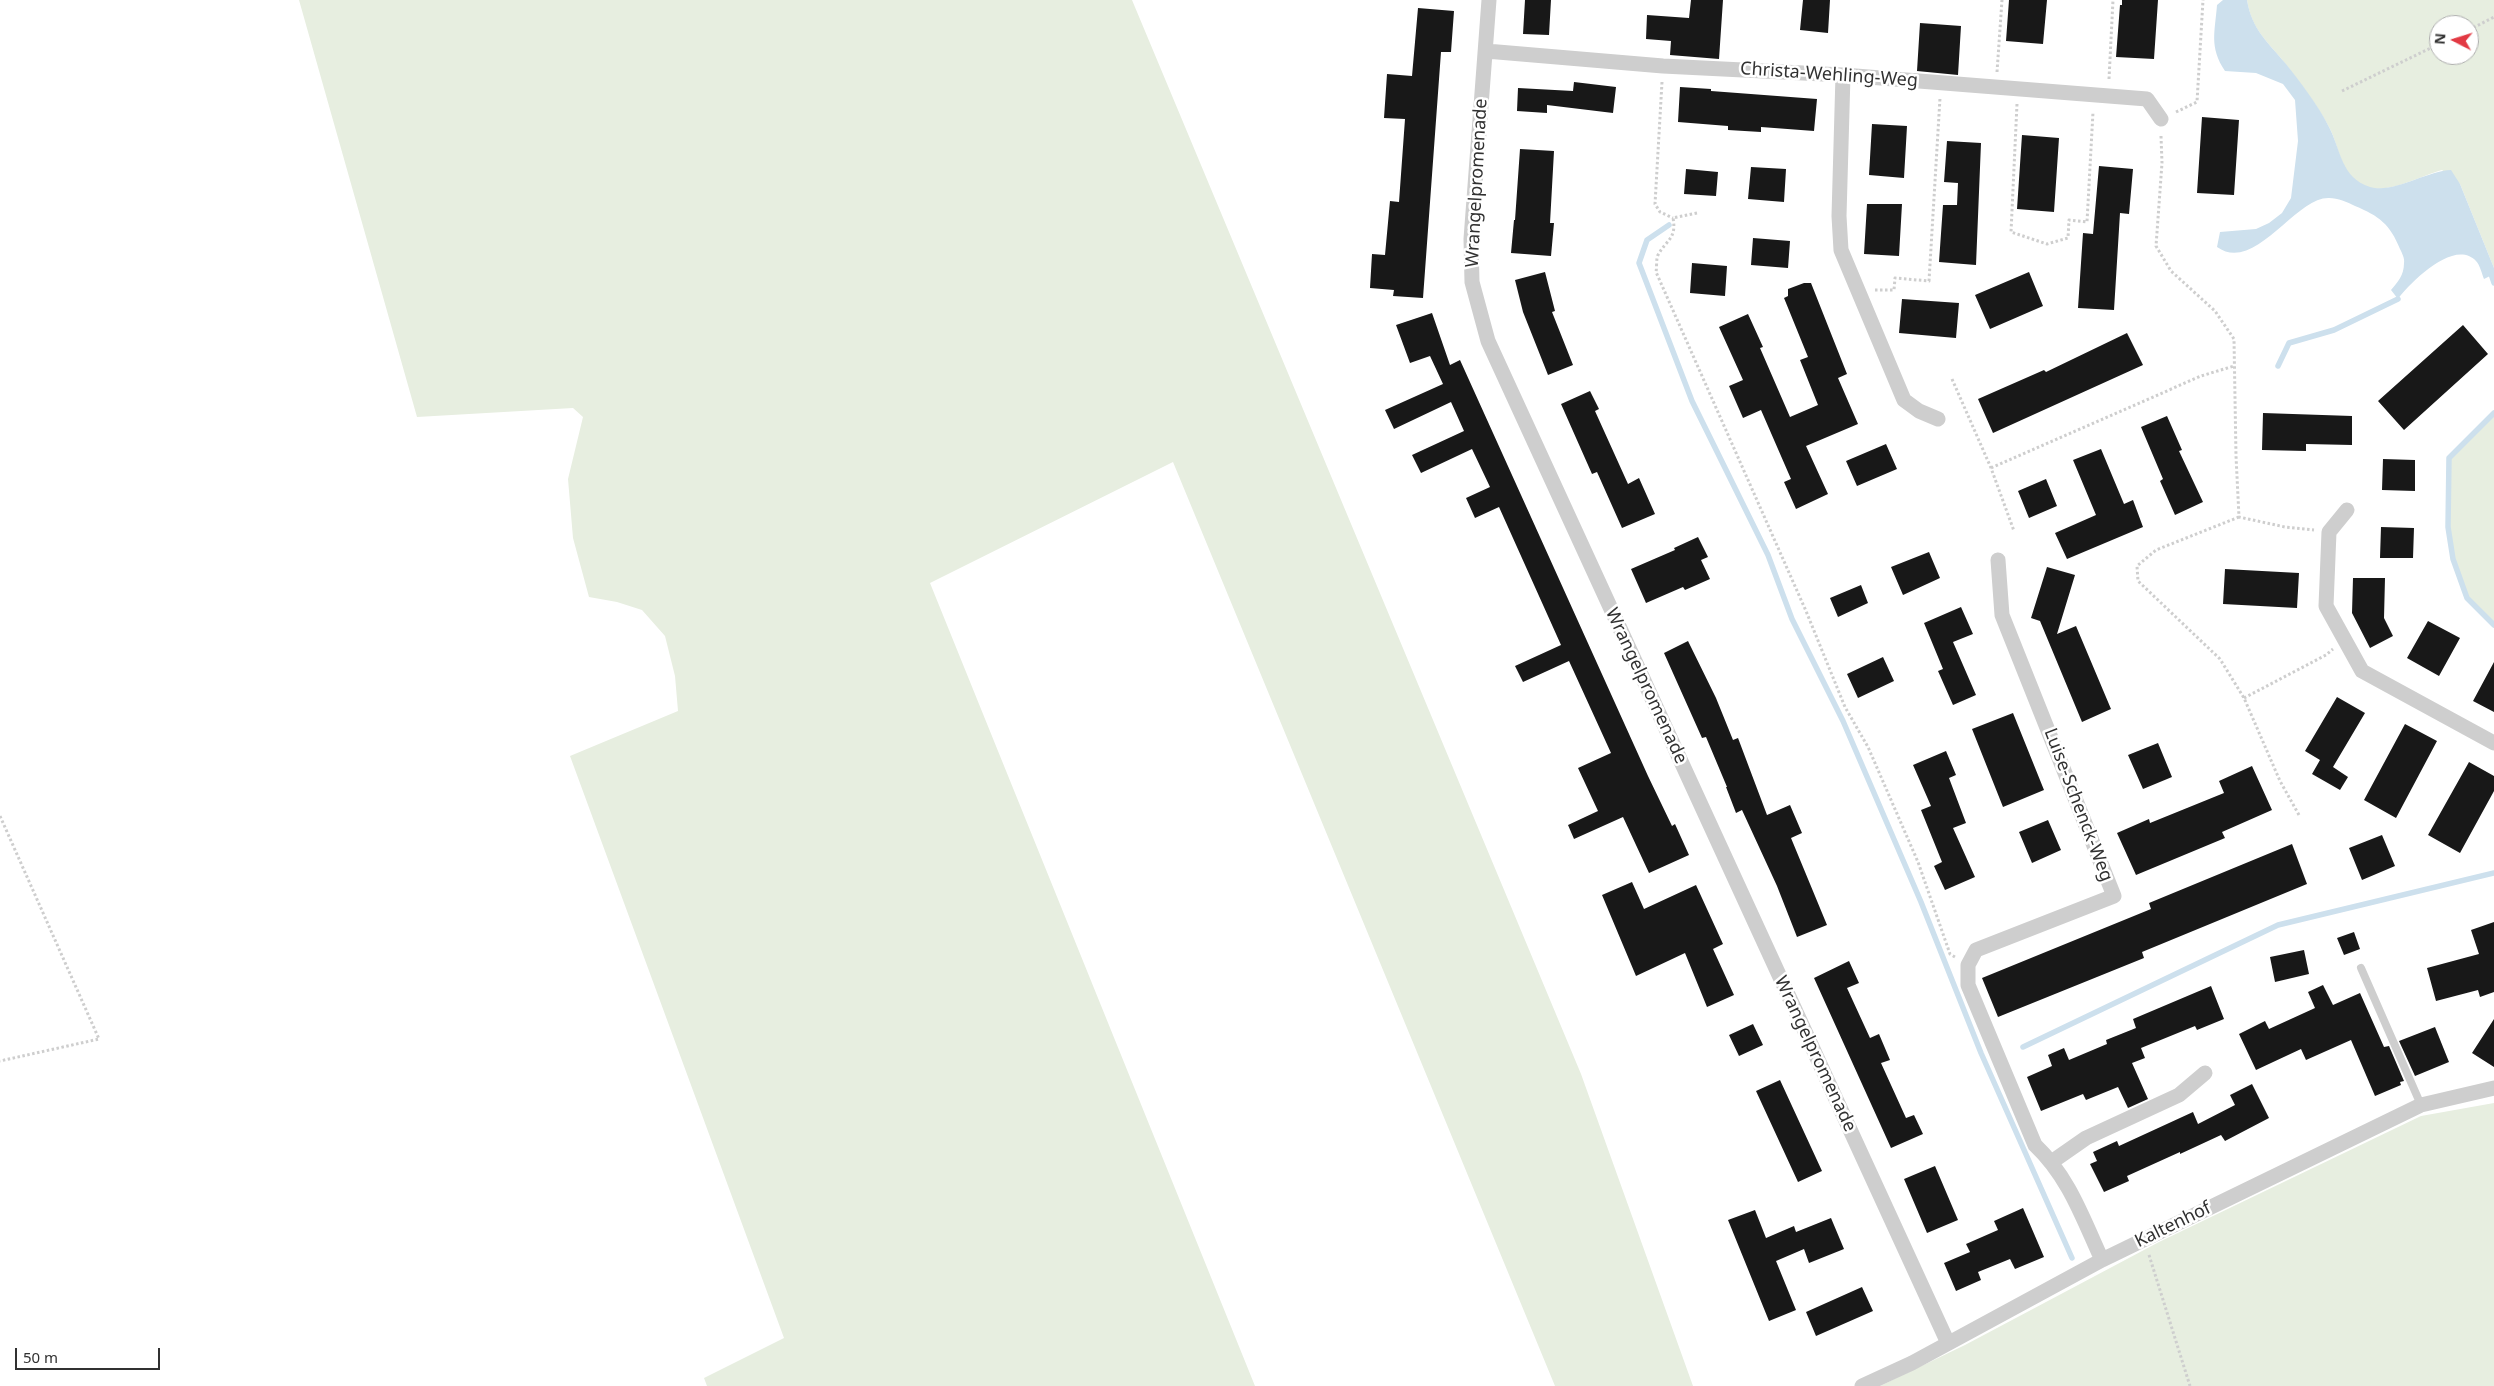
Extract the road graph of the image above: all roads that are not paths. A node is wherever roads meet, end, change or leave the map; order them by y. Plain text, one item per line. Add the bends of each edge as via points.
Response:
1 (1489, 0) edge
2 (1486, 51) junction
3 (1843, 75) junction
4 (2161, 119) road end
5 (1938, 419) dead end
6 (2347, 510) dead end
7 (1998, 560) dead end
8 (2494, 743) edge
9 (2360, 968) dead end
10 (2205, 1073) dead end
11 (2494, 1088) edge
12 (2421, 1104) junction
13 (2052, 1161) junction
14 (2102, 1260) junction
15 (1948, 1343) junction
16 (1862, 1386) edge

1 - 2 street, Wrangelpromenade
2 - 3 street, Christa-Wehling-Weg via 1663,66
2 - 15 street, Wrangelpromenade via 1471,239 1472,282 1488,341
3 - 4 street, Christa-Wehling-Weg via 2147,99
3 - 5 street via 1841,250 1904,400
6 - 8 street via 2330,532 2326,606 2362,671
7 - 13 street, Luise-Schenck-Weg via 2002,615 2114,896 1976,950 1968,965 1968,985 2035,1145
9 - 12 lane
10 - 13 street via 2179,1095 2086,1138
11 - 12 street, Kaltenhof
12 - 14 street, Kaltenhof
13 - 14 street via 2065,1181
14 - 15 street, Kaltenhof
15 - 16 street, Kaltenhof

